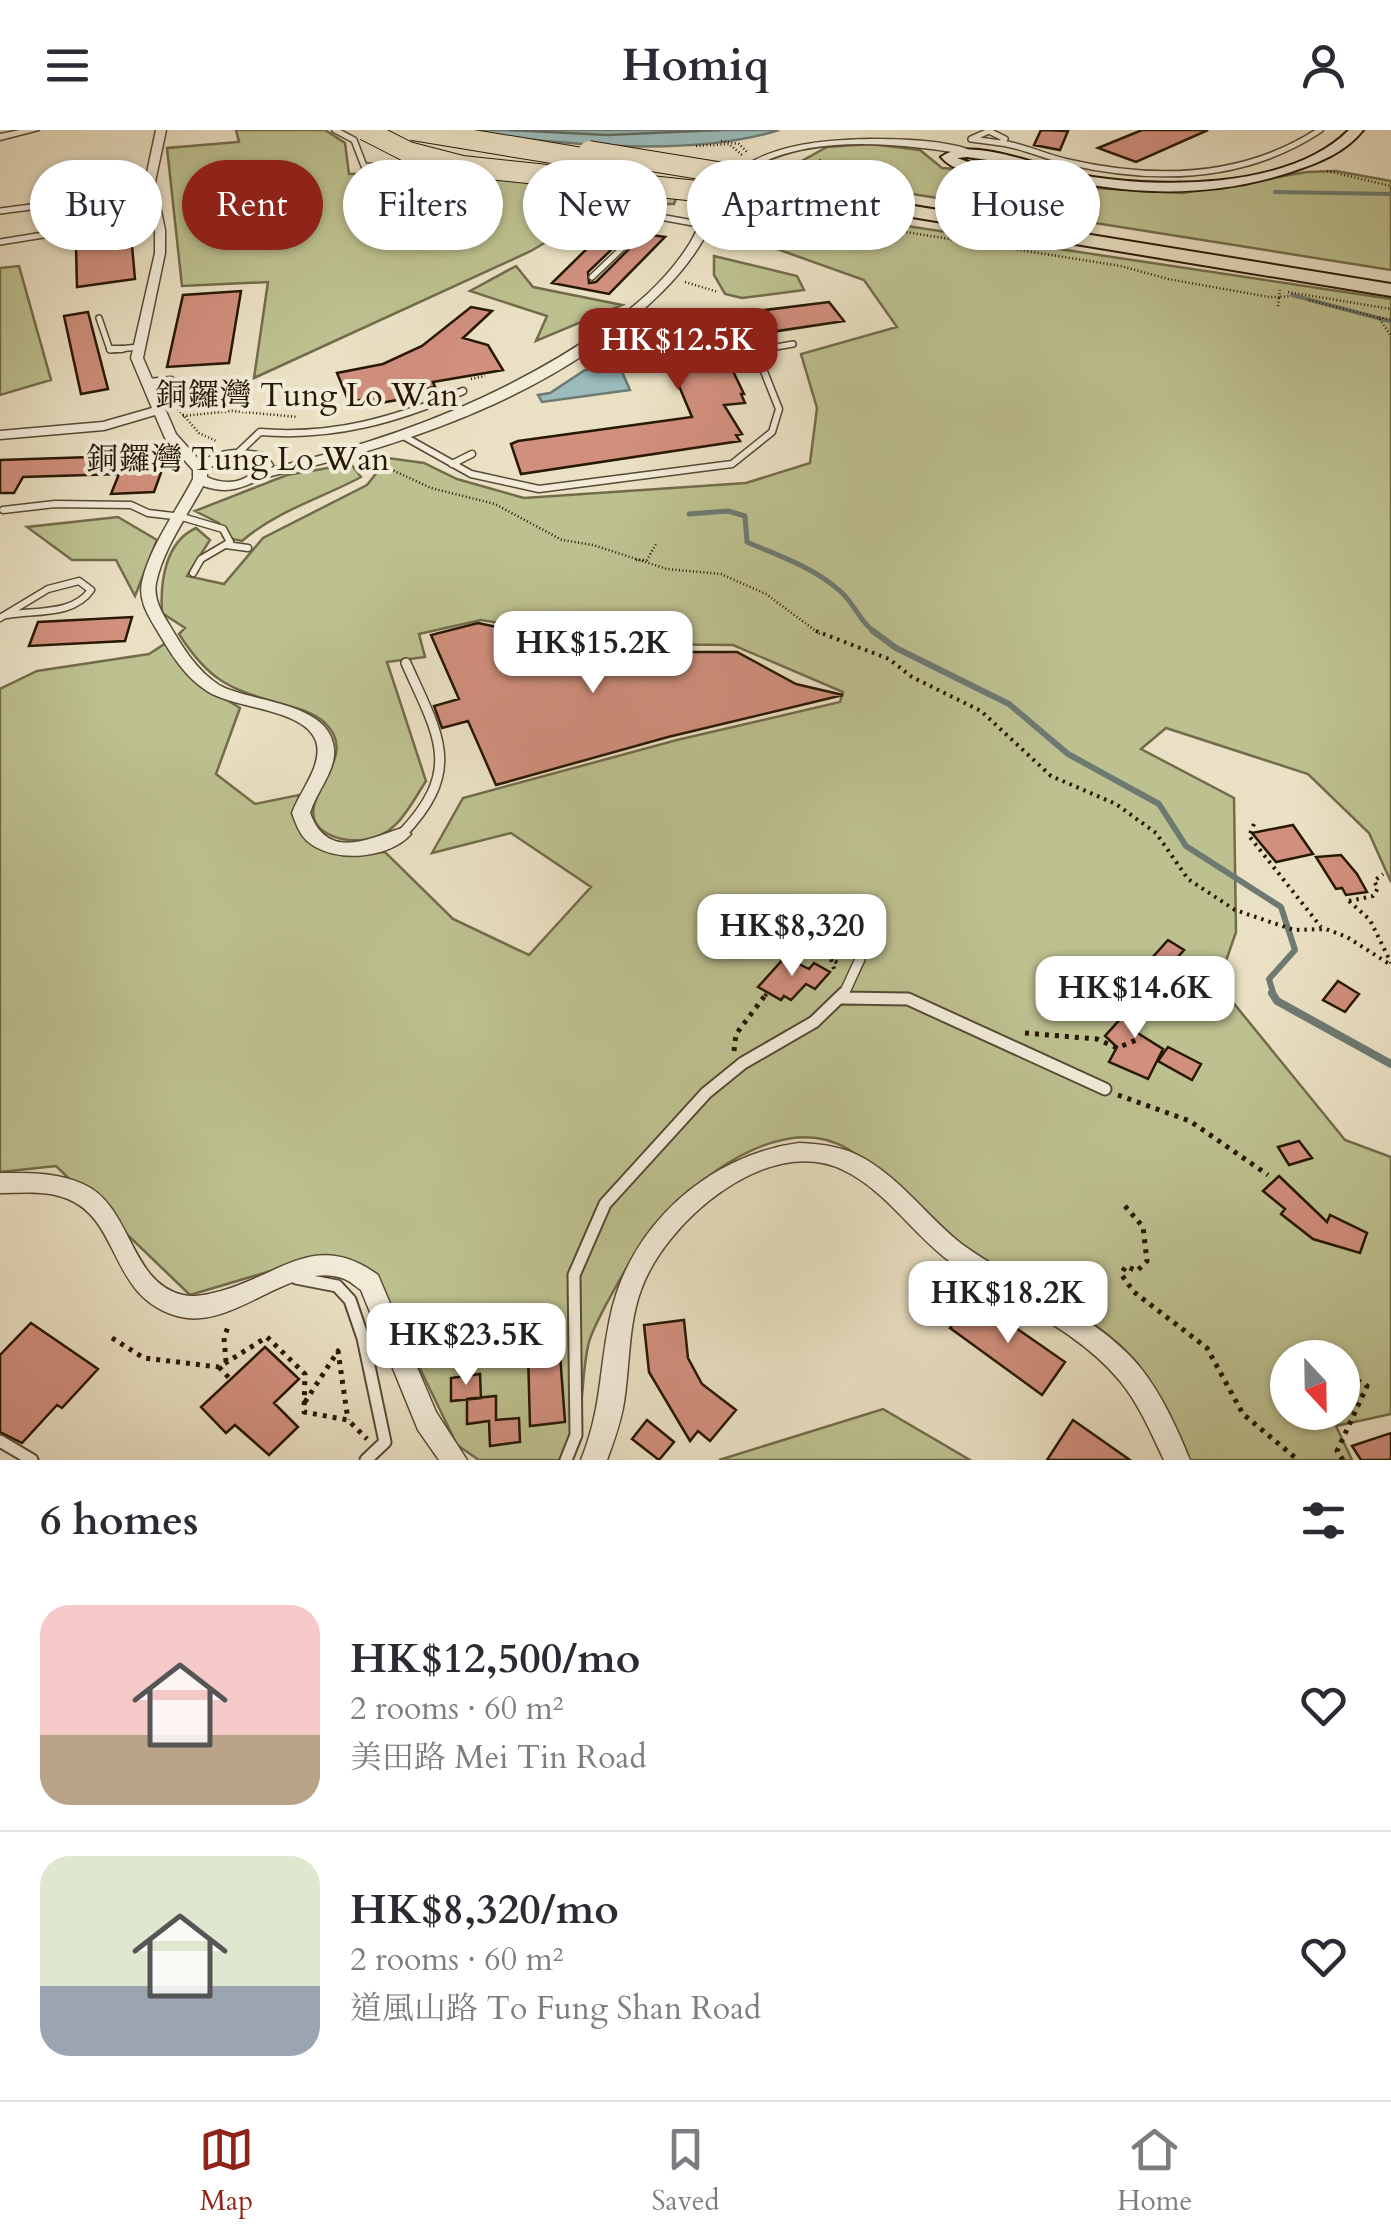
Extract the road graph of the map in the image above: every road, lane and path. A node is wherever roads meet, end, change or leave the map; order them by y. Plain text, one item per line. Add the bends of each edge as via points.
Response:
1 (34, 130) edge
2 (162, 130) edge
3 (335, 130) edge
4 (365, 130) edge
5 (412, 130) edge
6 (456, 130) edge
7 (488, 130) edge
8 (1320, 130) edge
9 (1356, 130) edge
10 (0, 132) edge
11 (1001, 143) junction
12 (565, 147) junction
13 (970, 152) junction
14 (156, 160) edge
15 (760, 160) edge
16 (950, 160) edge
17 (1001, 160) edge
18 (523, 166) edge
19 (1322, 169) dead end
20 (687, 176) edge
21 (687, 180) edge
22 (1100, 181) edge
23 (687, 186) edge
24 (1391, 186) edge
25 (30, 207) edge
26 (0, 212) edge
27 (915, 214) edge
28 (915, 215) edge
29 (687, 222) edge
30 (915, 234) edge
31 (30, 238) edge
32 (0, 242) edge
33 (160, 250) edge
34 (687, 250) edge
35 (592, 278) dead end
36 (1391, 280) edge
37 (676, 281) dead end
38 (1391, 290) edge
39 (718, 292) dead end
40 (1294, 295) junction
41 (1279, 297) junction
42 (1278, 306) dead end
43 (1391, 309) edge
44 (99, 318) dead end
45 (1391, 320) edge
46 (1391, 336) edge
47 (793, 344) dead end
48 (138, 347) junction
49 (485, 376) dead end
50 (467, 379) dead end
51 (171, 380) dead end
52 (147, 382) junction
53 (463, 392) dead end
54 (178, 410) dead end
55 (184, 416) junction
56 (163, 418) junction
57 (315, 418) dead end
58 (0, 435) edge
59 (405, 437) junction
60 (241, 449) junction
61 (472, 454) dead end
62 (352, 455) junction
63 (218, 456) junction
64 (452, 464) junction
65 (263, 468) junction
66 (200, 474) junction
67 (242, 485) junction
68 (3, 510) dead end
69 (184, 514) junction
70 (656, 544) dead end
71 (226, 546) junction
72 (248, 548) dead end
73 (631, 560) junction
74 (192, 573) dead end
75 (4, 616) edge
76 (406, 663) dead end
77 (1254, 824) dead end
78 (402, 834) joint
79 (1383, 874) dead end
80 (1320, 928) junction
81 (860, 959) dead end
82 (1391, 964) edge
83 (768, 992) dead end
84 (842, 998) junction
85 (973, 1029) junction
86 (1141, 1038) dead end
87 (731, 1072) junction
88 (1105, 1090) joint
89 (1268, 1175) dead end
90 (0, 1183) edge
91 (1125, 1206) dead end
92 (284, 1278) junction
93 (231, 1319) dead end
94 (112, 1338) dead end
95 (226, 1362) dead end
96 (219, 1367) junction
97 (230, 1379) dead end
98 (304, 1403) junction
99 (348, 1420) junction
100 (1347, 1430) edge
101 (0, 1442) edge
102 (377, 1450) junction
103 (32, 1460) edge
104 (366, 1460) edge
105 (454, 1460) edge
106 (566, 1460) edge
107 (594, 1460) edge
108 (1177, 1460) edge
109 (1298, 1460) edge
110 (1343, 1460) edge

1 - 10 street
2 - 14 street
3 - 18 lane via 354,140 364,166
4 - 23 highway, bridge via 397,148 462,166
5 - 21 highway, bridge
6 - 12 highway, bridge
7 - 12 highway
8 - 11 lane via 1246,164 1182,175 1110,171
9 - 22 street via 1340,145 1264,178 1209,188
11 - 11 lane via 982,143 971,139 989,131 1005,139
12 - 20 highway, bridge
13 - 15 street via 876,141 828,143
13 - 16 street via 954,153
13 - 17 street
19 - 24 path
25 - 26 lane
27 - 36 highway
28 - 38 highway
29 - 35 lane via 643,219 637,234
30 - 41 path
31 - 32 lane
33 - 48 street
34 - 59 street via 667,280 601,336 528,381
37 - 39 path
40 - 41 path
40 - 41 path via 1280,285
40 - 43 path
40 - 45 path
40 - 46 path via 1379,318
41 - 42 path
44 - 48 lane via 110,350
47 - 64 lane via 753,349 778,409 772,432 732,464 539,489
48 - 52 street
49 - 50 path
51 - 52 lane
52 - 56 street
53 - 60 lane via 375,426 302,437 260,432
54 - 55 path
55 - 56 path
55 - 57 path via 232,411
55 - 60 path via 211,440
56 - 58 street
56 - 63 street
56 - 66 street
59 - 62 street
59 - 64 lane
60 - 63 street
60 - 65 street via 256,454
61 - 64 lane
62 - 65 street
62 - 73 path via 430,488 495,504 554,538
63 - 66 street
65 - 67 street
66 - 67 street via 222,487
66 - 69 street
67 - 69 street
68 - 69 lane via 131,504 148,513
69 - 71 lane via 222,530
69 - 78 street via 148,590 185,663 222,694 295,716 318,730 325,760 301,812 314,838 357,849
70 - 73 path via 647,560
71 - 72 lane
71 - 74 lane via 201,559
73 - 80 path via 721,574 766,594 819,633 889,659 981,711 1051,776 1090,790 1156,832 1188,878 1235,910 1299,930
75 - 75 lane via 56,583 79,580 91,590 70,608
76 - 78 lane via 434,730 442,776
77 - 80 path via 1249,836
79 - 82 path via 1374,881 1373,896 1349,901 1370,920
80 - 82 path
81 - 84 lane
83 - 87 path via 736,1034
84 - 85 lane via 908,999
84 - 87 lane
85 - 86 path via 1097,1039 1116,1048
85 - 88 lane
87 - 106 lane via 605,1204 588,1236 574,1276 576,1435
88 - 89 path via 1190,1121
90 - 92 street via 40,1180 87,1194 141,1277 173,1303 194,1308
91 - 109 path via 1142,1227 1148,1261 1137,1271 1126,1266 1121,1274 1134,1292 1207,1348 1243,1414
92 - 102 lane via 324,1281 348,1298 376,1392 385,1442
92 - 105 street via 333,1264 363,1276 427,1421
93 - 95 path
94 - 96 path via 144,1358
96 - 97 path
96 - 98 path via 267,1337 305,1374
98 - 99 path via 304,1412
98 - 99 path via 338,1351
99 - 102 path
100 - 110 path via 1337,1451
101 - 103 lane
102 - 104 lane
107 - 108 street via 612,1409 622,1301 640,1261 700,1192 753,1162 804,1152 866,1172 958,1254 1119,1362 1146,1394

